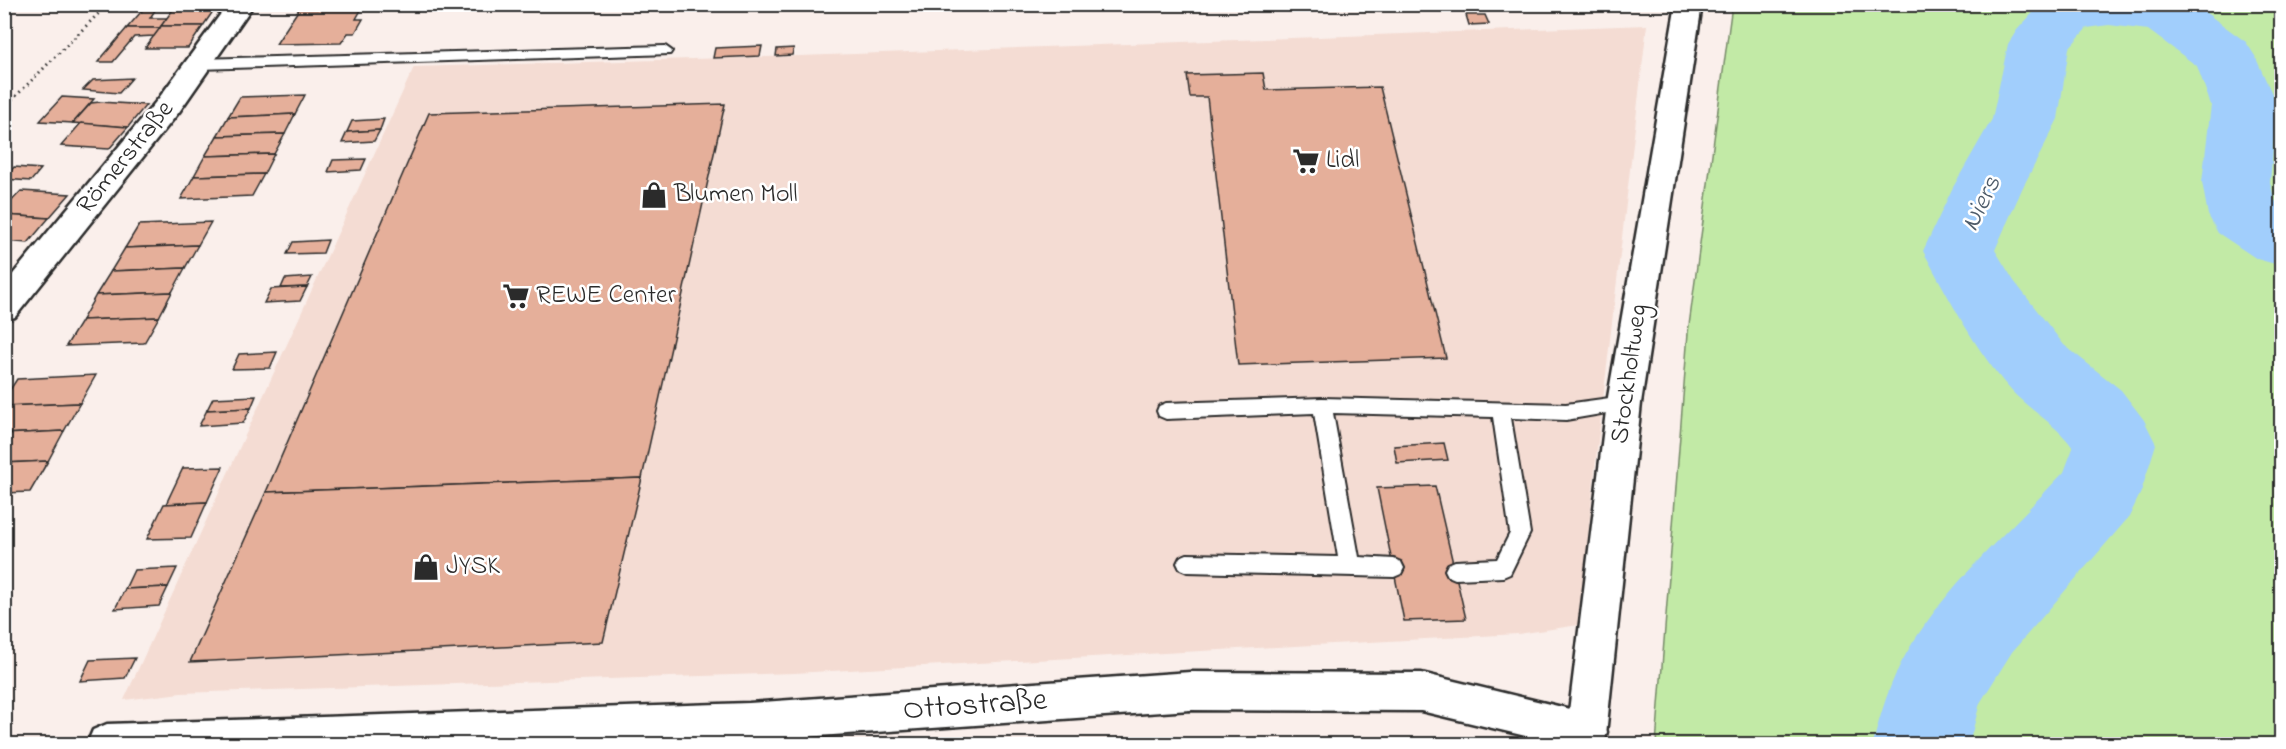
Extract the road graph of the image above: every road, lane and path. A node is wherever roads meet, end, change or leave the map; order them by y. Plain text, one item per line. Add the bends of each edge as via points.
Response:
1 (108, 4) edge
2 (242, 4) edge
3 (1689, 4) edge
4 (665, 51) dead end
5 (199, 64) junction
6 (4, 108) edge
7 (4, 308) edge
8 (1624, 403) junction
9 (1322, 405) junction
10 (1501, 410) junction
11 (1166, 411) dead end
12 (1187, 563) dead end
13 (1350, 566) junction
14 (1394, 568) dead end
15 (1455, 570) dead end
16 (1586, 738) edge
17 (107, 744) edge

1 - 6 path
2 - 5 street, Römerstraße
3 - 8 street, Stockholtweg
4 - 5 lane
5 - 7 street, Römerstraße
8 - 10 lane via 1566,412
8 - 16 street, Stockholtweg
9 - 10 lane
9 - 11 lane
9 - 13 lane
10 - 15 lane via 1520,533 1503,568
12 - 13 lane
13 - 14 lane
16 - 17 street, Ottostraße via 1421,692 1190,691 749,722

